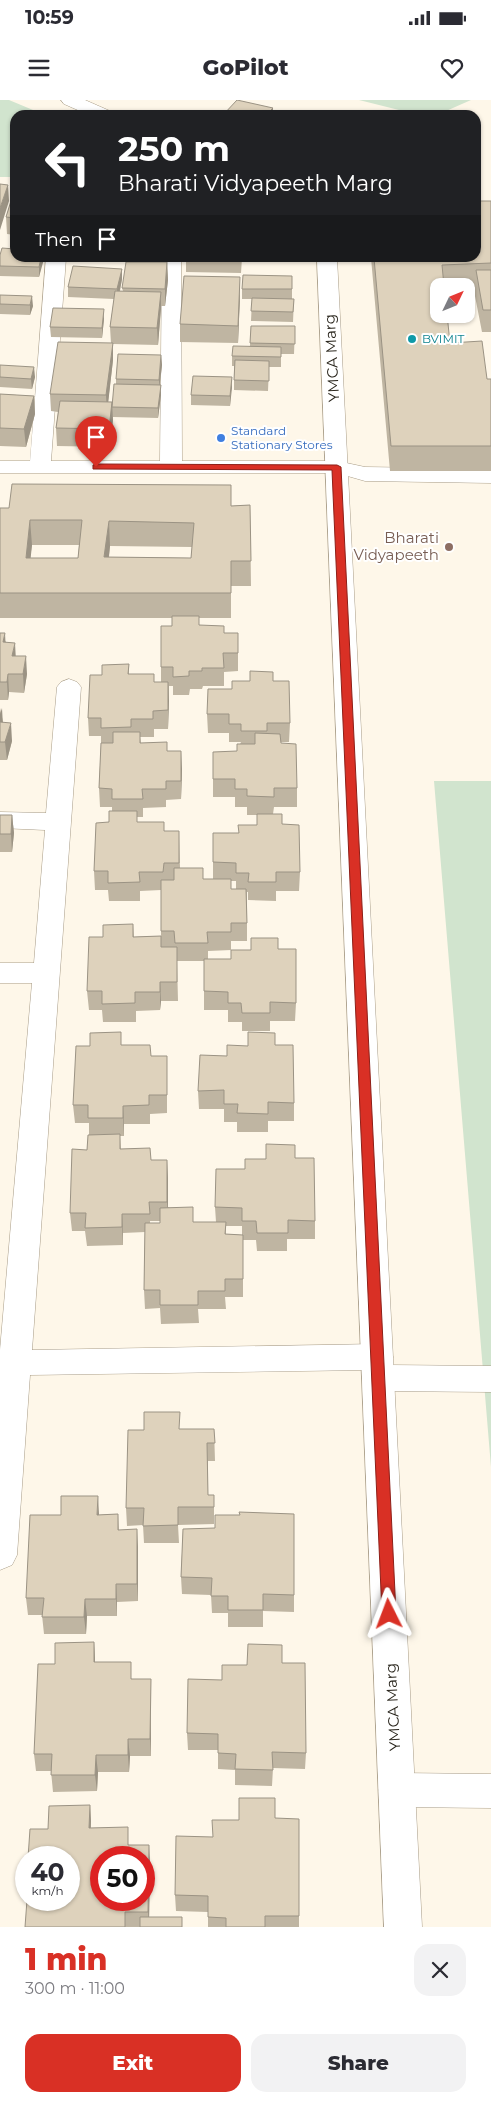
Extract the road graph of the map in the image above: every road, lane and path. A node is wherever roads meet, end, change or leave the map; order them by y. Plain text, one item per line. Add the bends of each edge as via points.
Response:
1 (70, 100) edge
2 (93, 110) edge
3 (56, 262) edge
4 (172, 262) edge
5 (327, 262) edge
6 (0, 467) edge
7 (40, 467) junction
8 (171, 467) junction
9 (337, 467) junction
10 (491, 476) edge
11 (69, 687) dead end
12 (0, 820) edge
13 (59, 822) junction
14 (0, 973) edge
15 (47, 973) junction
16 (8, 1363) edge
17 (378, 1367) junction
18 (491, 1379) edge
19 (0, 1555) edge
20 (397, 1790) junction
21 (491, 1791) edge
22 (403, 1927) edge

1 - 2 street
3 - 7 street
4 - 8 street
5 - 9 street, YMCA Marg
6 - 7 street
7 - 8 street
8 - 9 street
9 - 10 street via 365,474
9 - 17 street, YMCA Marg
11 - 13 street
12 - 13 street
13 - 15 street
14 - 15 street
15 - 16 street
16 - 17 street
16 - 19 street
17 - 18 street
17 - 20 street, YMCA Marg
20 - 21 street
20 - 22 street, YMCA Marg

